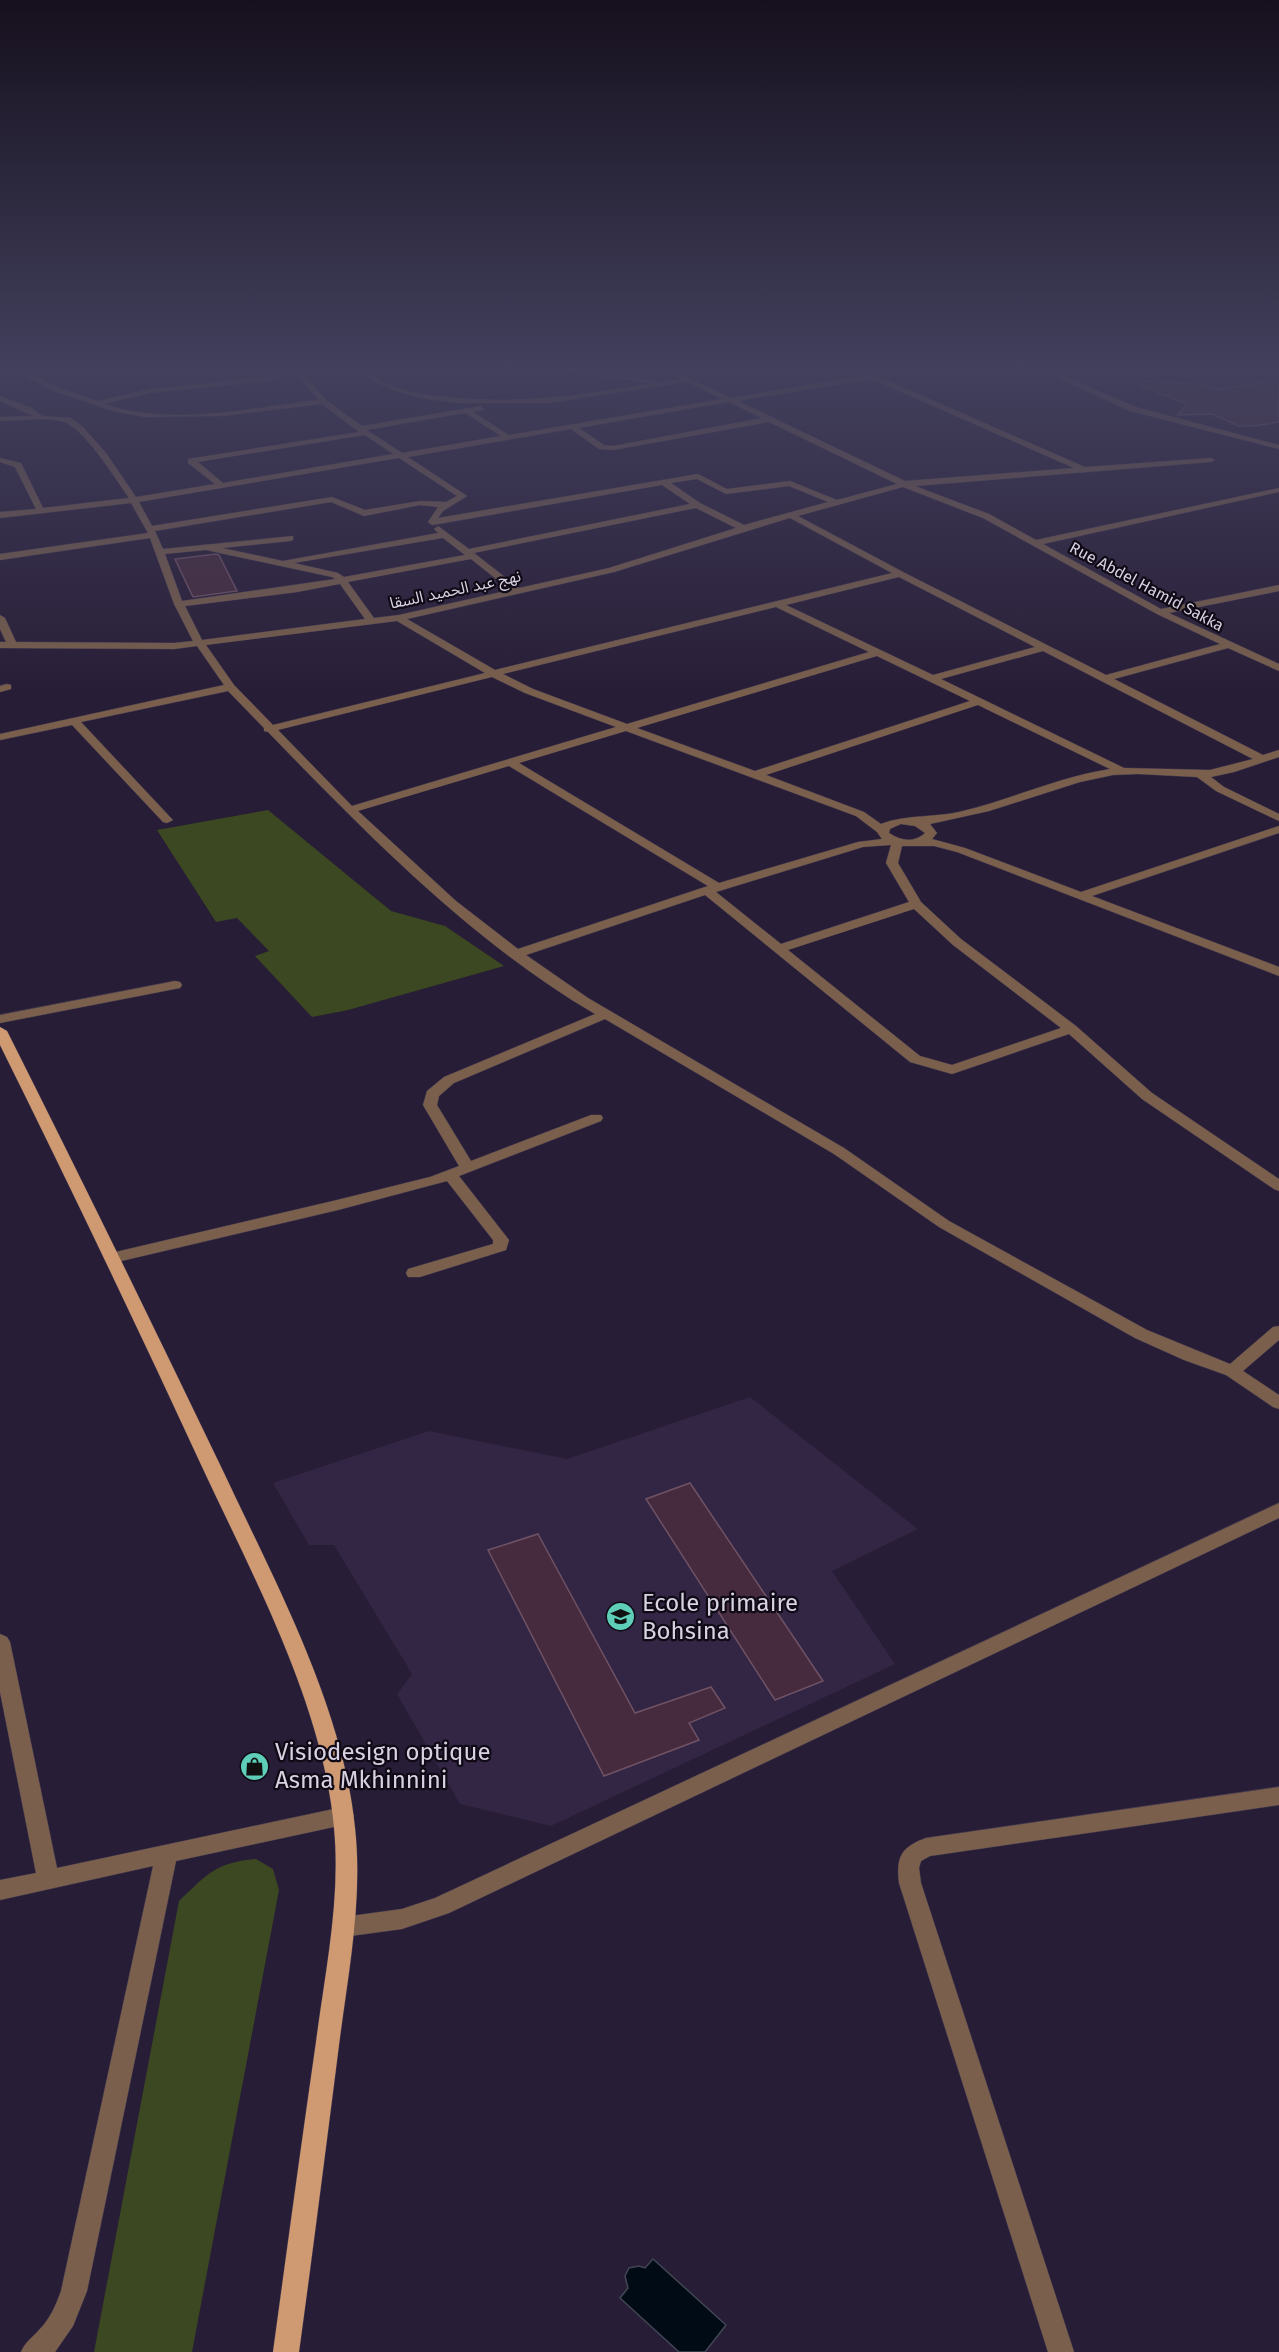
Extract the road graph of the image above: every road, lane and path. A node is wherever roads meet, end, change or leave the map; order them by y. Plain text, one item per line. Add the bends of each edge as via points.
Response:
1 (23, 475) edge
2 (117, 475) edge
3 (208, 475) edge
4 (285, 475) edge
5 (430, 475) edge
6 (885, 475) edge
7 (1033, 475) edge
8 (662, 481) junction
9 (904, 484) junction
10 (221, 485) junction
11 (1279, 490) edge
12 (134, 500) junction
13 (835, 502) junction
14 (447, 505) junction
15 (697, 505) junction
16 (41, 511) junction
17 (789, 514) junction
18 (0, 515) edge
19 (432, 522) junction
20 (743, 528) junction
21 (152, 532) junction
22 (443, 535) junction
23 (290, 538) dead end
24 (1035, 543) junction
25 (206, 547) junction
26 (160, 552) junction
27 (469, 554) junction
28 (0, 557) edge
29 (278, 563) junction
30 (900, 574) junction
31 (343, 581) junction
32 (1279, 588) edge
33 (517, 591) junction
34 (179, 604) junction
35 (777, 604) junction
36 (1160, 612) junction
37 (0, 618) edge
38 (399, 618) junction
39 (372, 622) junction
40 (200, 644) junction
41 (0, 645) edge
42 (12, 645) junction
43 (1227, 645) junction
44 (1042, 648) junction
45 (876, 652) junction
46 (1279, 669) edge
47 (494, 674) junction
48 (931, 679) junction
49 (1104, 679) junction
50 (230, 687) junction
51 (978, 702) junction
52 (74, 721) junction
53 (625, 727) junction
54 (268, 729) junction
55 (0, 737) edge
56 (1279, 753) edge
57 (1262, 759) junction
58 (508, 761) junction
59 (1122, 771) junction
60 (1201, 774) junction
61 (755, 775) junction
62 (350, 810) junction
63 (860, 814) junction
64 (947, 819) junction
65 (1279, 819) edge
66 (167, 820) dead end
67 (909, 821) junction
68 (1279, 829) edge
69 (883, 831) junction
70 (930, 831) junction
71 (896, 841) junction
72 (918, 842) junction
73 (862, 844) junction
74 (961, 850) junction
75 (712, 889) junction
76 (1080, 896) junction
77 (916, 904) junction
78 (780, 949) junction
79 (516, 954) junction
80 (1279, 972) edge
81 (175, 984) dead end
82 (606, 1014) junction
83 (0, 1019) edge
84 (1071, 1029) junction
85 (0, 1031) edge
86 (596, 1118) dead end
87 (467, 1167) junction
88 (450, 1174) junction
89 (1279, 1186) edge
90 (113, 1257) junction
91 (414, 1273) dead end
92 (1279, 1331) edge
93 (1232, 1371) junction
94 (1279, 1403) edge
95 (1279, 1510) edge
96 (0, 1642) edge
97 (1279, 1796) edge
98 (343, 1816) junction
99 (167, 1853) junction
100 (48, 1879) junction
101 (0, 1890) edge
102 (343, 1927) junction
103 (34, 2352) edge
104 (286, 2352) edge
105 (1061, 2352) edge

1 - 16 street
2 - 12 street
3 - 10 street
4 - 10 street
5 - 14 street via 462,496
6 - 9 street, Rue Abdel Hamid Sakka
7 - 9 street, نهج عبد الحميد السقا
8 - 13 street via 703,477 726,492 790,483
8 - 15 street
8 - 19 street
9 - 13 street, نهج عبد الحميد السقا
9 - 24 street, Rue Abdel Hamid Sakka via 986,516
10 - 12 street
11 - 24 street
12 - 16 street
12 - 21 street
13 - 17 street, نهج عبد الحميد السقا
14 - 19 street
14 - 21 street via 420,503 364,513 332,499
15 - 20 street
15 - 27 street
16 - 18 street
17 - 20 street, نهج عبد الحميد السقا
17 - 30 street
19 - 22 street
20 - 33 street, نهج عبد الحميد السقا via 611,570
21 - 26 street
21 - 28 street
22 - 27 street
22 - 29 street
23 - 25 street
24 - 36 street, Rue Abdel Hamid Sakka
25 - 26 street
25 - 29 street
26 - 34 street
27 - 31 street
27 - 33 street
29 - 31 street via 335,575
30 - 35 street
30 - 44 street
31 - 34 street
31 - 39 street
32 - 36 street
33 - 38 street, نهج عبد الحميد السقا
34 - 40 street
35 - 45 street
35 - 47 street
36 - 43 street, Rue Abdel Hamid Sakka
37 - 42 street
38 - 39 street, نهج عبد الحميد السقا
38 - 47 street
39 - 40 street, نهج عبد الحميد السقا
40 - 42 street, نهج عبد الحميد السقا
40 - 50 street
41 - 42 street, نهج عبد الحميد السقا
43 - 46 street, Rue Abdel Hamid Sakka
43 - 49 street
44 - 48 street
44 - 49 street
45 - 48 street
45 - 53 street
47 - 53 street
47 - 54 street
48 - 51 street
49 - 57 street
50 - 52 street
50 - 54 street
51 - 59 street
51 - 61 street
52 - 55 street
52 - 66 street
53 - 58 street
53 - 61 street
54 - 62 street
56 - 57 street
57 - 60 street
58 - 62 street
58 - 75 street
59 - 60 street
59 - 64 street
60 - 65 street via 1220,789
61 - 63 street
62 - 79 street via 452,904
63 - 67 street
63 - 69 street
64 - 67 street
64 - 70 street
67 - 69 street via 888,824
67 - 70 street
68 - 76 street
69 - 71 street
69 - 73 street
70 - 72 street via 929,837
70 - 74 street
71 - 72 street
71 - 73 street
71 - 77 street via 892,863
72 - 74 street
73 - 75 street
74 - 76 street
75 - 78 street
75 - 79 street
76 - 80 street
77 - 78 street
77 - 84 street via 957,942
78 - 84 street via 915,1059 936,1067 952,1070
79 - 82 street
81 - 83 street
82 - 87 street via 449,1080 432,1094 430,1106
82 - 93 street via 839,1151 944,1224 1142,1334
84 - 89 street via 1147,1096
85 - 90 main road
86 - 87 street
87 - 88 street
88 - 90 street via 338,1205
88 - 91 street via 501,1240 500,1246
90 - 98 main road via 286,1631 316,1705
92 - 93 street
93 - 94 street
95 - 102 street via 441,1906 402,1919
96 - 100 street
97 - 105 street via 926,1847 912,1855 910,1883
98 - 99 street
98 - 102 main road
99 - 100 street
99 - 103 street via 74,2291 63,2322 45,2345
100 - 101 street
102 - 104 main road

